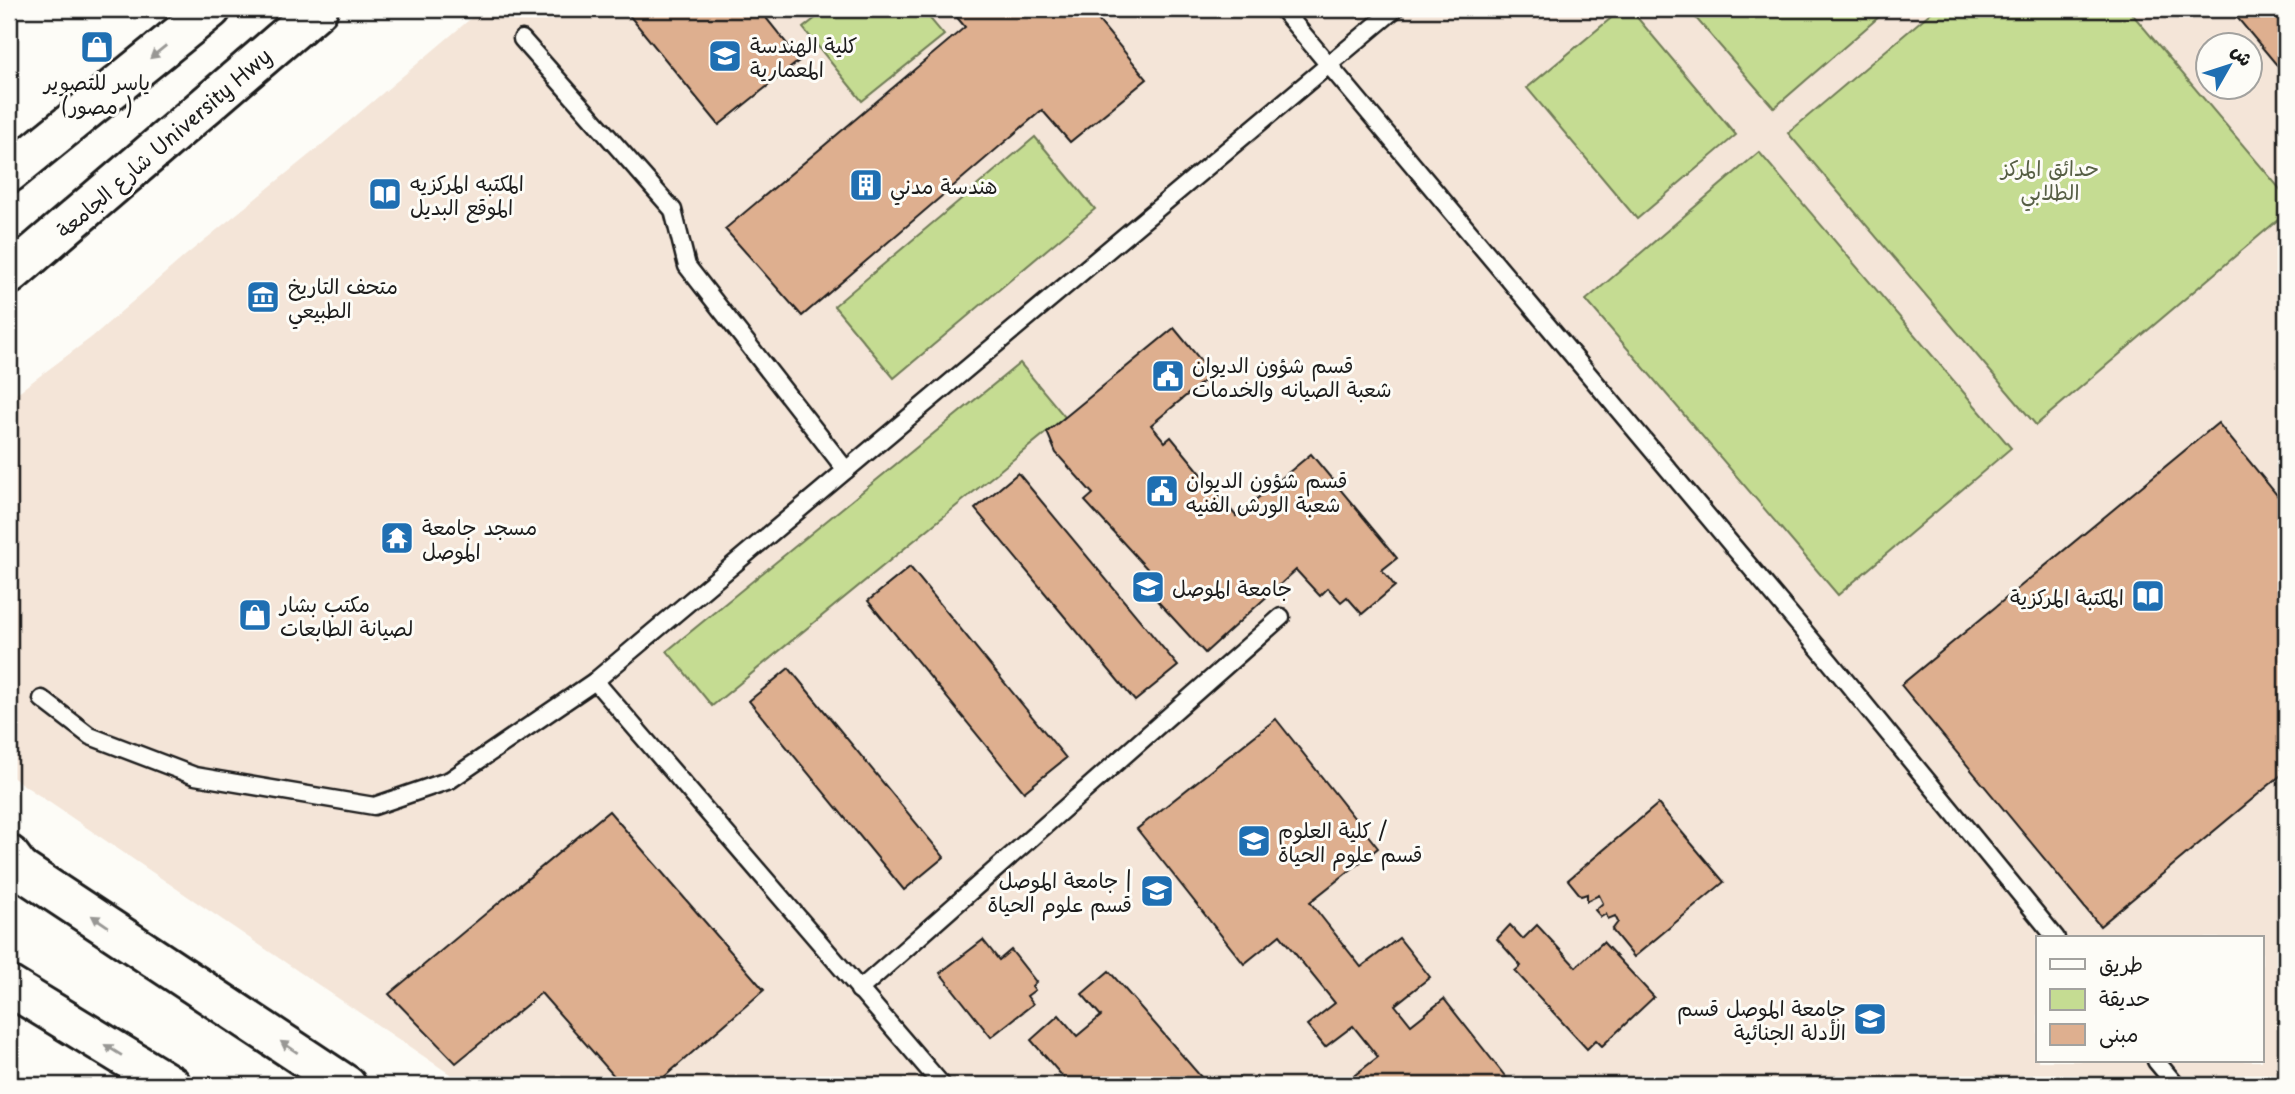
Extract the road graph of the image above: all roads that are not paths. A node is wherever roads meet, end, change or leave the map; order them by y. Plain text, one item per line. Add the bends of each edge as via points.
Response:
1 (211, 9) edge
2 (318, 9) edge
3 (1282, 9) edge
4 (1395, 9) edge
5 (523, 39) dead end
6 (1330, 64) junction
7 (9, 173) edge
8 (9, 275) edge
9 (846, 470) junction
10 (1281, 617) dead end
11 (594, 681) junction
12 (42, 699) dead end
13 (12, 861) edge
14 (2054, 936) edge
15 (9, 986) edge
16 (859, 990) junction
17 (2157, 1062) edge
18 (171, 1085) edge
19 (346, 1085) edge
20 (942, 1085) edge
21 (2176, 1085) edge

1 -> 7 main road
2 - 8 main road, شارع الجامعة University Hwy
3 - 6 lane
4 - 6 lane
5 - 9 lane via 673,210 687,266
6 - 9 lane
6 - 14 lane
9 - 11 lane
10 - 16 lane
11 - 12 lane via 450,780 374,806 195,776 90,736
11 - 16 lane
19 -> 13 main road
18 -> 15 main road
16 - 20 lane
17 - 21 lane

